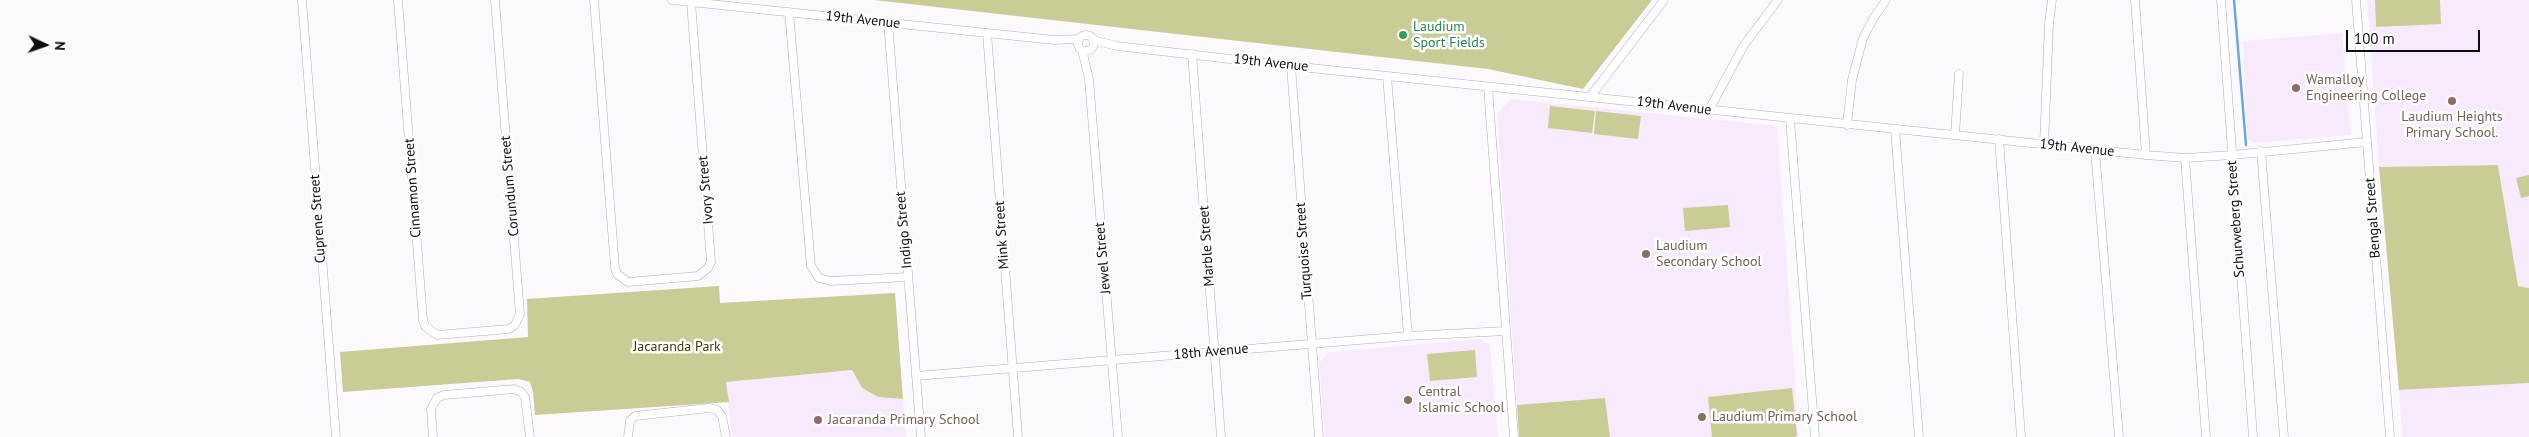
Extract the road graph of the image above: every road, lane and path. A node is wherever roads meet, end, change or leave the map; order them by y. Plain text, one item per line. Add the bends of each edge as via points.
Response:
1 (302, 0) edge
2 (398, 0) edge
3 (495, 0) edge
4 (594, 0) edge
5 (672, 0) edge
6 (1664, 0) edge
7 (1778, 0) edge
8 (1886, 0) edge
9 (2052, 0) edge
10 (2135, 0) edge
11 (2220, 0) edge
12 (2356, 0) edge
13 (691, 2) junction
14 (789, 12) junction
15 (888, 22) junction
16 (986, 33) junction
17 (1080, 39) junction
18 (1054, 40) junction
19 (1093, 40) junction
20 (1117, 46) junction
21 (1080, 49) junction
22 (1091, 50) junction
23 (1192, 54) junction
24 (1290, 66) junction
25 (1959, 74) dead end
26 (1387, 76) junction
27 (1088, 79) junction
28 (1488, 87) junction
29 (1590, 96) junction
30 (1709, 110) junction
31 (1790, 119) junction
32 (1847, 125) junction
33 (1895, 129) junction
34 (1955, 135) junction
35 (1999, 139) junction
36 (2367, 142) junction
37 (2044, 144) junction
38 (2095, 150) junction
39 (2261, 151) junction
40 (2146, 155) junction
41 (2232, 155) junction
42 (2185, 158) junction
43 (908, 277) junction
44 (1506, 331) junction
45 (471, 333) joint
46 (1408, 336) junction
47 (1311, 344) junction
48 (1215, 352) junction
49 (1112, 361) junction
50 (1013, 369) junction
51 (916, 376) junction
52 (336, 437) edge
53 (433, 437) edge
54 (530, 437) edge
55 (628, 437) edge
56 (726, 437) edge
57 (920, 437) edge
58 (1018, 437) edge
59 (1118, 437) edge
60 (1221, 437) edge
61 (1319, 437) edge
62 (1514, 437) edge
63 (1815, 437) edge
64 (1919, 437) edge
65 (2021, 437) edge
66 (2119, 437) edge
67 (2206, 437) edge
68 (2253, 437) edge
69 (2284, 437) edge
70 (2390, 437) edge

1 - 52 street, Cuprene Street
2 - 45 street, Cinnamon Street via 423,320 425,326 437,335
3 - 45 street, Corundum Street via 520,314 510,329
4 - 13 street, Ivory Street via 614,261 617,274 628,282 698,276 711,262
5 - 13 street, 19th Avenue
6 - 29 street
7 - 30 street via 1744,46
8 - 32 street via 1873,18 1859,53
9 - 37 street
10 - 40 street
11 - 41 street, Schurweberg Street
12 - 36 street, Bengal Street
13 - 14 street, 19th Avenue
14 - 15 street, 19th Avenue
14 - 43 street via 811,266 819,278 830,281
15 - 16 street, 19th Avenue
15 - 43 street, Indigo Street
16 - 18 street, 19th Avenue
16 - 50 street, Mink Street
17 - 18 street, 19th Avenue
17 - 19 street, 19th Avenue via 1087,35
17 - 21 street, Jewel Street
18 - 21 street, 19th Avenue
19 - 20 street, 19th Avenue
19 - 22 street, Jewel Street
20 - 22 street, 19th Avenue
20 - 23 street, 19th Avenue
21 - 22 street, 19th Avenue
21 - 27 street, Jewel Street
22 - 27 street, Jewel Street
23 - 24 street, 19th Avenue
23 - 48 street, Marble Street
24 - 26 street, 19th Avenue
24 - 47 street, Turquoise Street
25 - 34 street
26 - 28 street, 19th Avenue
26 - 46 street
27 - 49 street, Jewel Street
28 - 29 street, 19th Avenue
28 - 44 street
29 - 30 street, 19th Avenue
30 - 31 street, 19th Avenue
31 - 32 street, 19th Avenue
31 - 63 street
32 - 33 street, 19th Avenue
33 - 34 street, 19th Avenue
33 - 64 street
34 - 35 street, 19th Avenue
35 - 37 street, 19th Avenue
35 - 65 street
36 - 39 street, 19th Avenue
36 - 70 street, Bengal Street
37 - 38 street, 19th Avenue
38 - 40 street, 19th Avenue
38 - 66 street
39 - 41 street, 19th Avenue
39 - 69 street
40 - 42 street, 19th Avenue
41 - 42 street, 19th Avenue
41 - 68 street, Schurweberg Street
42 - 67 street
43 - 51 street, Indigo Street
44 - 46 street, 18th Avenue
44 - 62 street
46 - 47 street, 18th Avenue
47 - 48 street, 18th Avenue
47 - 61 street, Turquoise Street
48 - 49 street, 18th Avenue
48 - 60 street, Marble Street
49 - 50 street, 18th Avenue
49 - 59 street, Jewel Street
50 - 51 street, 18th Avenue
50 - 58 street, Mink Street
51 - 57 street, Indigo Street
53 - 54 street via 431,409 437,398 519,390 525,397
55 - 56 street via 630,421 635,416 709,408 722,416

